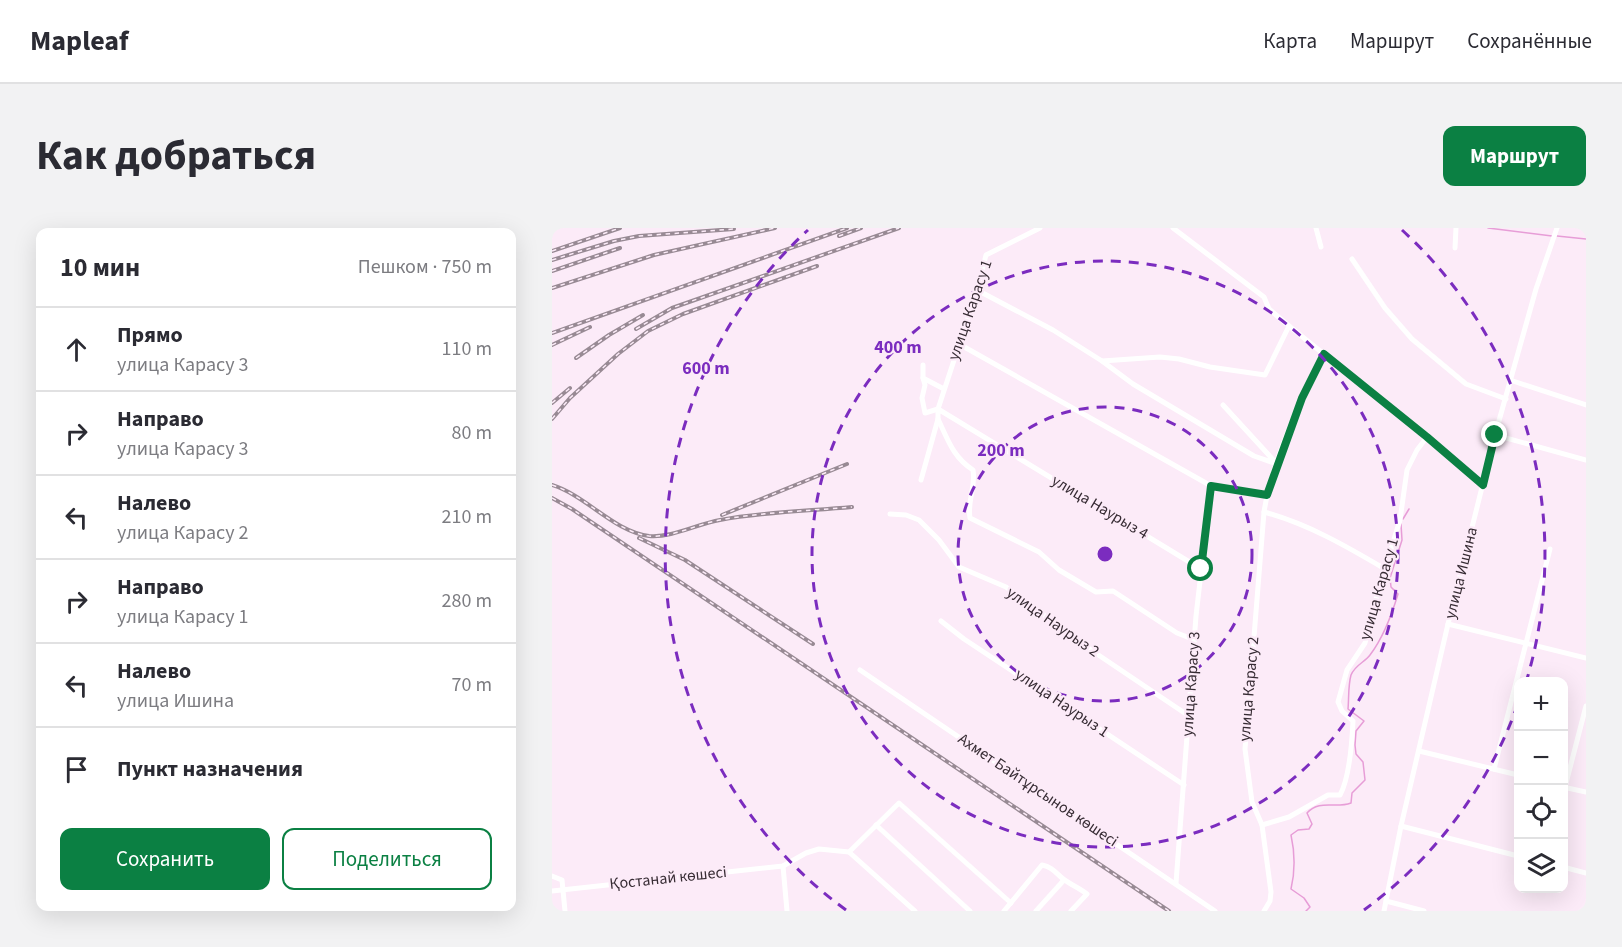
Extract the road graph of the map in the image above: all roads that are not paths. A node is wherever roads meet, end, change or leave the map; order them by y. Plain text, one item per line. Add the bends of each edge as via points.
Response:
1 (1040, 228) edge
2 (1173, 228) edge
3 (1316, 228) edge
4 (1456, 228) edge
5 (1557, 228) edge
6 (1321, 247) dead end
7 (1455, 248) dead end
8 (1352, 259) dead end
9 (977, 290) junction
10 (1289, 326) junction
11 (959, 344) junction
12 (1324, 354) junction
13 (1102, 361) junction
14 (923, 365) dead end
15 (923, 378) junction
16 (1510, 380) junction
17 (944, 389) junction
18 (1506, 399) junction
19 (1223, 405) dead end
20 (1586, 405) edge
21 (938, 409) junction
22 (938, 419) junction
23 (1495, 435) junction
24 (1427, 437) junction
25 (1586, 460) edge
26 (1277, 464) junction
27 (921, 480) dead end
28 (1483, 485) junction
29 (1211, 486) junction
30 (1267, 495) junction
31 (1264, 512) junction
32 (890, 514) dead end
33 (1550, 549) dead end
34 (1201, 569) junction
35 (1385, 569) junction
36 (941, 621) dead end
37 (1448, 624) junction
38 (1195, 640) junction
39 (1526, 642) junction
40 (1586, 658) edge
41 (860, 670) dead end
42 (1586, 706) edge
43 (1189, 716) junction
44 (1419, 751) junction
45 (1494, 769) junction
46 (1514, 774) edge
47 (1184, 785) junction
48 (1565, 785) edge
49 (1568, 788) edge
50 (1586, 792) edge
51 (876, 825) junction
52 (1262, 825) junction
53 (1401, 826) junction
54 (849, 852) junction
55 (1514, 855) edge
56 (783, 866) junction
57 (1568, 868) edge
58 (1586, 873) edge
59 (552, 876) edge
60 (1064, 880) junction
61 (1176, 883) junction
62 (564, 890) junction
63 (552, 891) edge
64 (1386, 901) junction
65 (1011, 903) junction
66 (566, 911) edge
67 (787, 911) edge
68 (915, 911) edge
69 (970, 911) edge
70 (1004, 911) edge
71 (1036, 911) edge
72 (1071, 911) edge
73 (1215, 911) edge
74 (1264, 911) edge
75 (1384, 911) edge
76 (1424, 911) edge

1 - 9 street, улица Карасу 1 via 986,255
2 - 10 street via 1264,297 1269,309
3 - 6 street
4 - 7 street
5 - 16 street, улица Ишина
8 - 18 street via 1412,339 1466,384
9 - 11 street, улица Карасу 1
9 - 13 street
10 - 12 street
10 - 13 street via 1265,375 1160,357
11 - 17 street, улица Карасу 1
11 - 29 street
12 - 24 street
12 - 26 street, улица Карасу 2
13 - 26 street via 1133,384 1254,456
14 - 15 street
15 - 17 street
15 - 21 street via 925,413
16 - 18 street, улица Ишина
16 - 20 street
17 - 21 street, улица Карасу 1
18 - 23 street, улица Ишина
19 - 26 street
21 - 22 street
21 - 34 street, улица Наурыз 4
22 - 27 street
22 - 38 street via 951,448 973,470 970,518 1040,552 1059,570 1096,592 1113,591 1177,633
23 - 25 street
23 - 28 street, улица Ишина
24 - 28 street
24 - 35 street, улица Карасу 1 via 1407,470 1400,520
26 - 30 street, улица Карасу 2
28 - 37 street, улица Ишина
29 - 30 street
29 - 34 street, улица Карасу 3
30 - 31 street, улица Карасу 2
31 - 35 street via 1312,529
31 - 52 street, улица Карасу 2 via 1245,748 1252,802
32 - 43 street, улица Наурыз 2 via 919,520 959,567 1006,587
33 - 39 street
34 - 38 street, улица Карасу 3
35 - 52 street, улица Карасу 1 via 1365,643 1347,670 1338,702 1353,722 1343,790 1340,795 1328,795 1289,817
36 - 47 street, улица Наурыз 1
37 - 39 street
37 - 44 street, улица Ишина
38 - 43 street, улица Карасу 3
39 - 40 street
39 - 45 street
41 - 61 street, Ахмет Байтұрсынов көшесі
42 - 48 street
43 - 47 street, улица Карасу 3
44 - 45 street
44 - 53 street, улица Ишина
45 - 46 street
47 - 61 street, улица Карасу 3
49 - 50 street
51 - 54 street
51 - 65 street via 899,803
51 - 69 street
52 - 74 street, улица Карасу 2 via 1271,892
53 - 55 street
53 - 64 street, улица Ишина
54 - 56 street via 819,849
54 - 68 street
56 - 62 street, Қостанай көшесі
56 - 67 street
57 - 58 street
59 - 62 street via 562,880
60 - 65 street via 1051,867 1042,865
60 - 71 street
60 - 72 street via 1087,894
61 - 73 street, Ахмет Байтұрсынов көшесі
62 - 63 street, Қостанай көшесі
62 - 66 street
64 - 75 street, улица Ишина
64 - 76 street
65 - 70 street

